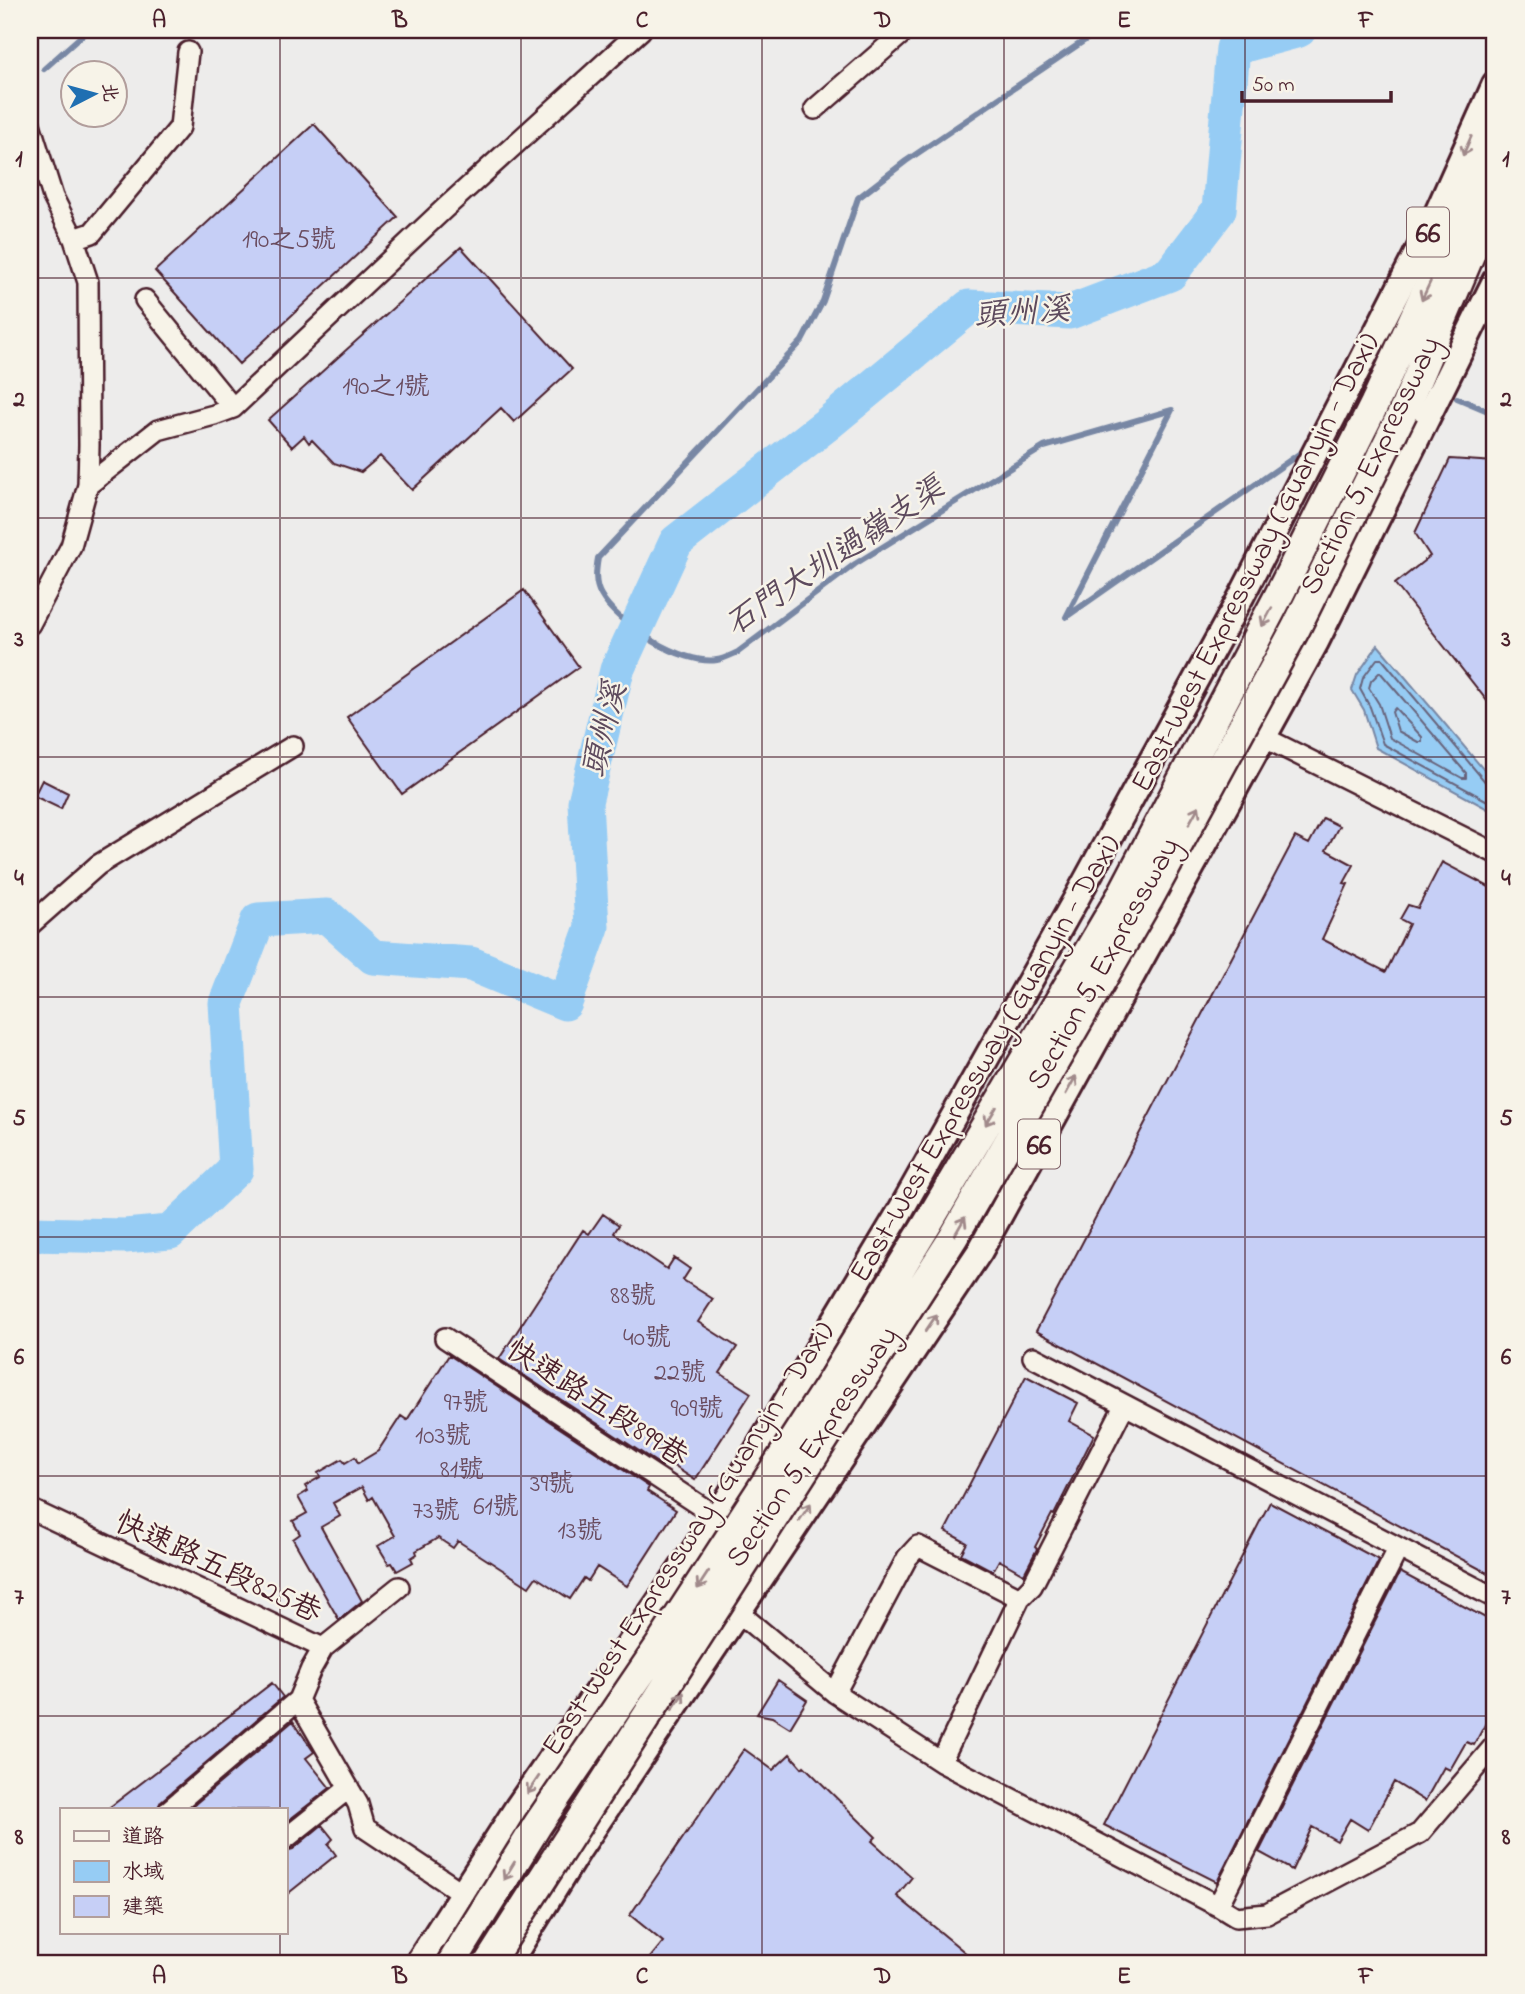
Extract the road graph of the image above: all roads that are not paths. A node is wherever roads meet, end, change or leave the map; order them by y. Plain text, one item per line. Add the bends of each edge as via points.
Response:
1 (641, 30) edge
2 (906, 30) edge
3 (188, 52) dead end
4 (1495, 84) edge
5 (815, 109) dead end
6 (30, 124) edge
7 (1495, 140) edge
8 (1495, 196) edge
9 (74, 239) junction
10 (1495, 281) edge
11 (145, 300) dead end
12 (233, 408) junction
13 (88, 485) junction
14 (30, 624) edge
15 (1263, 737) junction
16 (293, 746) dead end
17 (1495, 853) edge
18 (30, 925) edge
19 (445, 1338) dead end
20 (1033, 1357) dead end
21 (1124, 1406) junction
22 (30, 1509) edge
23 (717, 1517) junction
24 (1398, 1549) junction
25 (399, 1587) dead end
26 (1020, 1598) junction
27 (1495, 1598) edge
28 (738, 1612) junction
29 (323, 1648) junction
30 (835, 1693) junction
31 (298, 1700) junction
32 (1495, 1745) edge
33 (941, 1762) junction
34 (349, 1788) junction
35 (171, 1808) edge
36 (287, 1837) edge
37 (461, 1892) junction
38 (1218, 1906) junction
39 (417, 1964) edge
40 (451, 1964) edge
41 (488, 1964) edge
42 (508, 1964) edge

1 - 12 street
2 - 5 street
3 - 9 street via 180,127 92,233
4 -> 23 main road, Section 5, Expressway / 66 via 1434,220 1242,595 898,1215
6 - 9 street via 53,197
7 -> 40 highway, East-West Expressway (Guanyin - Daxi) / 66, bridge via 1375,403 1121,896 829,1385 538,1824
41 -> 8 highway, East-West Expressway (Guanyin - Daxi) / 66, bridge via 953,1238 1148,900 1296,628 1403,412
9 - 13 street via 88,282
10 - 15 main road, Section 5, Expressway / 66
11 - 12 street
12 - 13 street via 158,430
13 - 14 street via 71,546
15 - 17 street
28 -> 15 main road, Section 5, Expressway / 66 via 980,1251
16 - 18 street via 98,865
19 - 23 street, 快速路五段899巷
20 - 21 street
21 - 24 street
21 - 26 street via 1032,1586
22 - 29 street, 快速路五段825巷
23 -> 37 main road, Section 5, Expressway / 66
24 - 27 street
24 - 38 street
25 - 29 street
26 - 30 street via 918,1546 907,1558
26 - 33 street
28 - 30 street
42 -> 28 main road, Section 5, Expressway / 66 via 585,1839
29 - 31 street, 快速路五段825巷
30 - 33 street
31 - 34 street
31 - 35 street
32 - 38 street via 1420,1833 1268,1914 1236,1917
33 - 38 street
34 - 36 street
34 - 37 street via 365,1828
37 - 39 main road, Section 5, Expressway / 66

